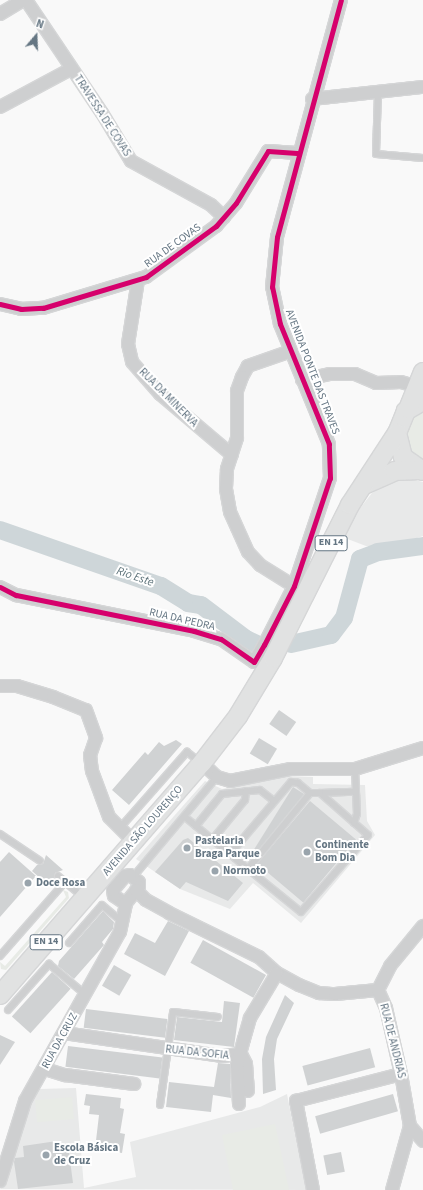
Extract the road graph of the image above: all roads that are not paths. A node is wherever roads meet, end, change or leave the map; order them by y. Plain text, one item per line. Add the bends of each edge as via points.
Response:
1 (24, 0) edge
2 (341, 0) edge
3 (0, 14) edge
4 (72, 69) junction
5 (423, 87) edge
6 (378, 93) junction
7 (312, 99) junction
8 (0, 107) edge
9 (297, 153) junction
10 (423, 158) edge
11 (224, 217) junction
12 (138, 280) junction
13 (0, 304) edge
14 (291, 351) junction
15 (302, 380) junction
16 (418, 392) edge
17 (396, 433) junction
18 (232, 455) junction
19 (422, 471) edge
20 (362, 486) junction
21 (0, 587) edge
22 (298, 593) junction
23 (0, 686) edge
24 (423, 748) edge
25 (202, 763) junction
26 (355, 769) junction
27 (217, 777) junction
28 (246, 791) junction
29 (354, 792) junction
30 (310, 793) junction
31 (320, 793) junction
32 (274, 801) junction
33 (185, 817) junction
34 (354, 823) junction
35 (196, 826) junction
36 (119, 829) junction
37 (0, 834) edge
38 (212, 840) junction
39 (134, 842) junction
40 (230, 854) junction
41 (40, 861) dead end
42 (248, 869) junction
43 (58, 876) dead end
44 (133, 877) junction
45 (113, 878) junction
46 (65, 882) junction
47 (136, 890) junction
48 (84, 898) junction
49 (126, 903) junction
50 (123, 923) junction
51 (423, 926) edge
52 (69, 943) dead end
53 (0, 956) edge
54 (276, 973) junction
55 (378, 990) junction
56 (5, 993) edge
57 (86, 995) junction
58 (218, 1017) dead end
59 (64, 1033) junction
60 (168, 1050) junction
61 (241, 1054) junction
62 (45, 1069) junction
63 (401, 1074) junction
64 (134, 1084) dead end
65 (248, 1091) dead end
66 (239, 1104) dead end
67 (160, 1105) dead end
68 (410, 1126) junction
69 (423, 1141) edge
70 (0, 1181) edge
71 (312, 1186) edge
72 (392, 1190) edge

1 - 3 street
1 - 4 street, TRAVESSA DE COVAS
2 - 7 street, AVENIDA PONTE DAS TRAVES
4 - 8 street
4 - 11 street, TRAVESSA DE COVAS via 131,161 211,205
5 - 6 street
6 - 7 street
6 - 10 lane via 376,154
7 - 9 street, AVENIDA PONTE DAS TRAVES
9 - 11 street, RUA DE COVAS via 268,151 236,203
9 - 14 street, AVENIDA PONTE DAS TRAVES via 277,237 272,287
11 - 12 street, RUA DE COVAS via 173,260
12 - 13 street, RUA DE COVAS via 43,308 21,309
12 - 18 street, RUA DA MINERVA via 128,344 132,362 166,399
14 - 15 street, AVENIDA PONTE DAS TRAVES
14 - 18 street via 253,364 242,377 237,390 238,438
15 - 16 street via 330,374 355,374 376,383 401,382
15 - 22 street, AVENIDA PONTE DAS TRAVES via 329,444 330,478
16 - 17 main road, EN 14
17 - 19 main road via 403,457
17 - 20 main road, EN 14
18 - 22 street via 227,476 230,512 248,552 260,565
19 - 20 main road via 395,471
20 - 22 main road, EN 14
21 - 22 street, RUA DA PEDRA via 16,595 194,631 221,639 254,662
22 - 25 main road, AVENIDA SÃO LOURENÇO / EN 14 via 273,658 238,716
23 - 36 street via 17,686 53,696 86,710 96,738 90,755 92,770 109,817
24 - 26 street via 408,750
25 - 27 street
25 - 36 lane via 187,752
25 - 39 main road, AVENIDA SÃO LOURENÇO / EN 14
26 - 27 street via 290,769 230,780
26 - 29 lane
27 - 33 lane
28 - 32 lane via 260,790
28 - 35 lane via 222,794
28 - 38 lane via 246,800
29 - 31 lane
29 - 34 lane via 357,814
30 - 31 lane
30 - 32 lane via 298,782 290,782
30 - 42 lane
31 - 34 lane
32 - 40 lane
33 - 35 lane
33 - 44 lane
34 - 42 lane via 368,835 301,912
35 - 38 lane
36 - 39 street
37 - 41 lane
38 - 40 lane
39 - 45 main road, AVENIDA SÃO LOURENÇO / EN 14
40 - 42 lane
43 - 46 lane
44 - 45 street
44 - 47 street via 139,882
45 - 48 main road, AVENIDA SÃO LOURENÇO / EN 14
45 - 49 street via 112,893
46 - 48 lane
46 - 53 lane
47 - 49 street
47 - 54 street, RUA DE ANDRIAS via 146,900 169,913 259,957
48 - 56 main road, AVENIDA SÃO LOURENÇO / EN 14
49 - 50 street, RUA DA CRUZ
50 - 52 lane via 102,905
50 - 57 street, RUA DA CRUZ
51 - 55 street via 390,966
54 - 55 street, RUA DE ANDRIAS via 319,993
54 - 61 street, RUA DA SOFIA via 250,1018
55 - 63 street, RUA DE ANDRIAS via 386,1008
56 - 57 lane via 49,964
57 - 59 street, RUA DA CRUZ
58 - 60 lane via 173,1012
59 - 60 street, RUA DA SOFIA
59 - 62 street, RUA DA CRUZ
60 - 61 street, RUA DA SOFIA via 235,1057
60 - 67 lane
61 - 65 street via 246,1064
61 - 66 street via 237,1066
62 - 64 street via 65,1075
62 - 70 street, RUA DA CRUZ via 25,1101
63 - 68 street, RUA DE ANDRIAS
63 - 71 street via 296,1101
68 - 69 street
68 - 72 street

